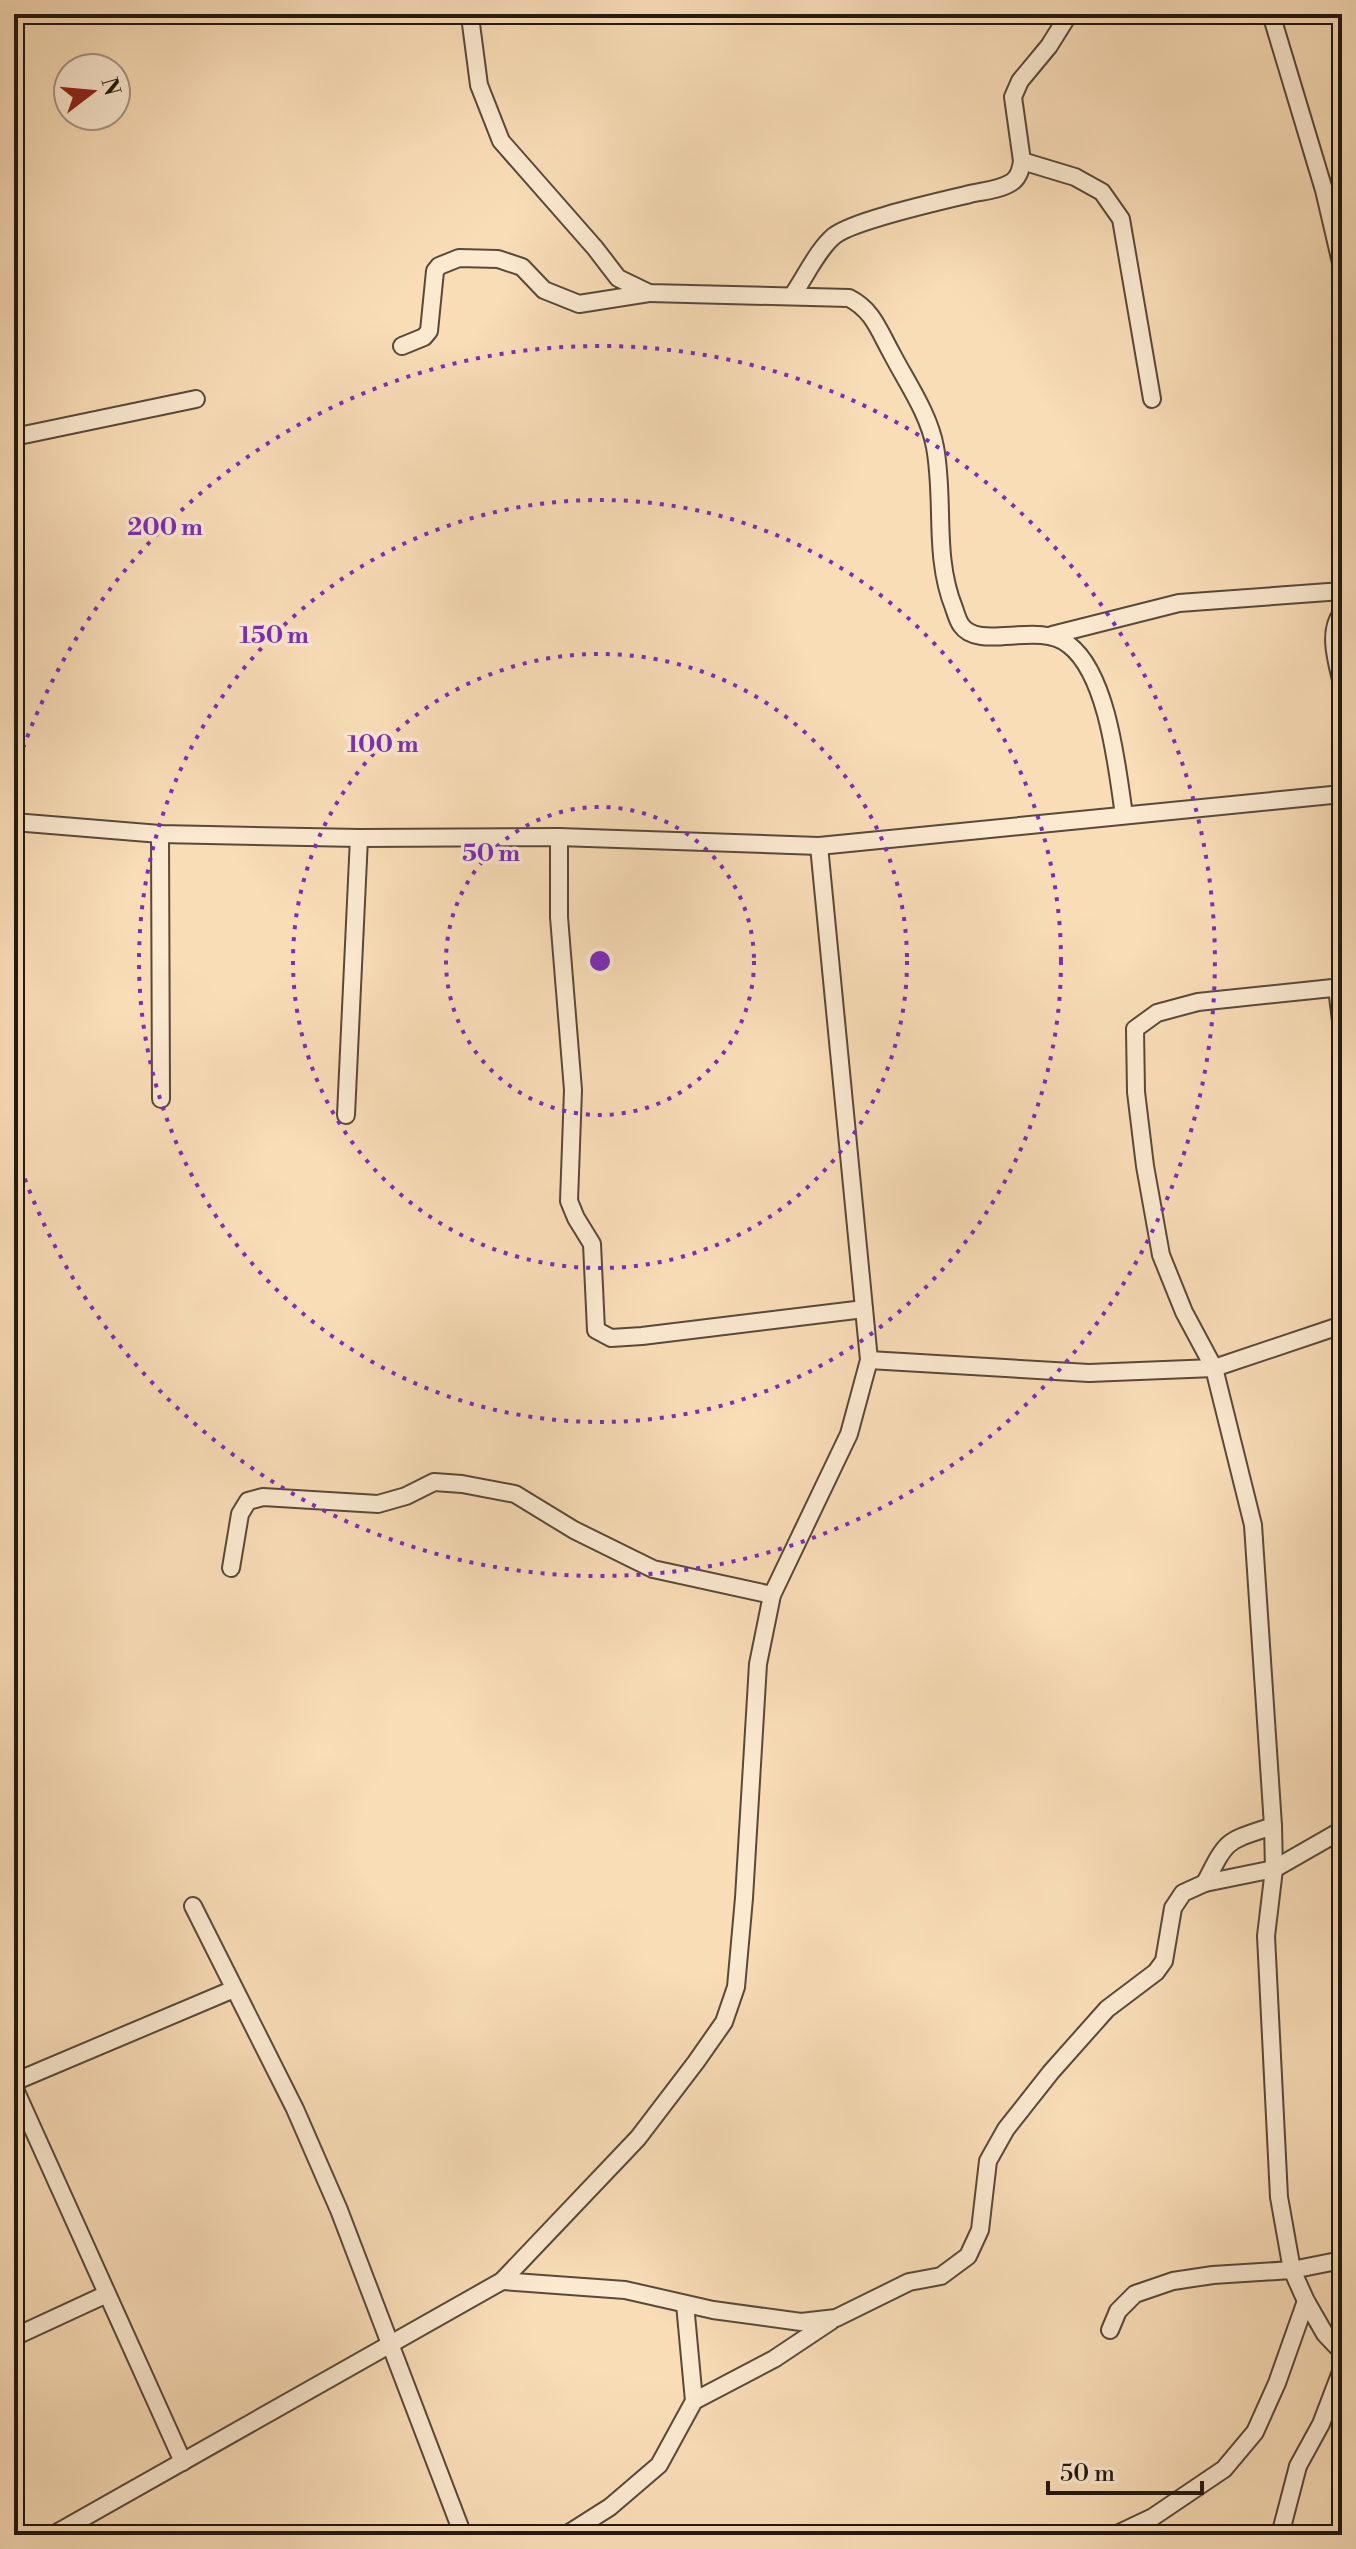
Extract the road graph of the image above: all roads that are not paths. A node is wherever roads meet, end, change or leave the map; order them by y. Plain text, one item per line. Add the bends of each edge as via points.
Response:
1 (1069, 14) edge
2 (1271, 14) edge
3 (471, 24) dead end
4 (1022, 161) junction
5 (1342, 267) edge
6 (649, 293) junction
7 (792, 296) junction
8 (402, 346) dead end
9 (196, 399) dead end
10 (1152, 399) dead end
11 (14, 437) edge
12 (1342, 591) edge
13 (1342, 613) edge
14 (1052, 635) junction
15 (1342, 684) edge
16 (1342, 794) edge
17 (1124, 815) junction
18 (14, 822) edge
19 (160, 834) junction
20 (559, 837) junction
21 (359, 838) junction
22 (819, 846) junction
23 (1339, 988) edge
24 (1342, 1029) edge
25 (161, 1099) dead end
26 (346, 1115) dead end
27 (864, 1309) junction
28 (1342, 1325) edge
29 (869, 1360) junction
30 (1214, 1368) junction
31 (231, 1568) dead end
32 (772, 1595) junction
33 (1273, 1826) junction
34 (1342, 1830) edge
35 (1274, 1869) junction
36 (1205, 1883) junction
37 (193, 1906) dead end
38 (234, 1989) junction
39 (14, 2084) edge
40 (1342, 2260) edge
41 (1292, 2270) junction
42 (502, 2281) junction
43 (107, 2294) junction
44 (1306, 2301) junction
45 (685, 2304) junction
46 (836, 2318) junction
47 (1110, 2330) dead end
48 (14, 2337) edge
49 (391, 2345) junction
50 (1342, 2352) edge
51 (1342, 2369) edge
52 (694, 2401) junction
53 (183, 2462) junction
54 (464, 2534) edge
55 (53, 2535) edge
56 (566, 2535) edge
57 (1115, 2535) edge
58 (1280, 2535) edge

1 - 4 street via 1013,97
2 - 5 street
3 - 6 street via 479,85 501,141 618,278
4 - 7 street via 1014,182 836,234
4 - 10 street via 1075,177 1102,192 1121,219
6 - 7 street
6 - 8 street via 579,304 544,290 522,267 498,259 459,258 435,271 429,331
7 - 14 street via 849,298 868,310 926,418 939,472 942,566 962,627 976,636
9 - 11 street
12 - 14 street via 1179,603
13 - 15 street via 1334,634
14 - 17 street via 1071,645 1099,690
16 - 17 street
17 - 22 street
18 - 19 street
19 - 21 street
19 - 25 street
20 - 21 street
20 - 22 street
20 - 27 street via 559,917 573,1090 569,1201 592,1244 596,1330 611,1338 642,1336
21 - 26 street
22 - 27 street
23 - 24 street
23 - 30 street via 1198,1002 1157,1013 1135,1029 1136,1092 1161,1255
27 - 29 street
28 - 30 street
29 - 30 street via 1089,1373
29 - 32 street via 849,1434
30 - 33 street via 1253,1525
31 - 32 street via 240,1514 248,1501 263,1497 378,1504 434,1482 515,1494 653,1569
32 - 42 street via 758,1664 736,1987 724,2022 638,2138
33 - 35 street
33 - 36 street via 1237,1837 1222,1849
34 - 35 street
35 - 36 street
35 - 41 street via 1266,1936 1268,2015 1279,2197
36 - 46 street via 1183,1893 1173,1908 1164,1961 1156,1972 1107,2009 1006,2129 988,2161 980,2230 968,2256 941,2276 909,2282
37 - 38 street
38 - 39 street
38 - 49 street via 301,2123
39 - 43 street
40 - 41 street
41 - 44 street
41 - 47 street via 1189,2278 1140,2292 1118,2311
42 - 45 street via 625,2290
42 - 49 street
43 - 48 street
43 - 53 street
44 - 50 street
44 - 57 street via 1255,2432 1224,2469 1153,2517
45 - 46 street via 801,2322
45 - 52 street
46 - 52 street via 774,2359
49 - 53 street
49 - 54 street
51 - 58 street via 1298,2466
52 - 56 street via 659,2465 610,2507
53 - 55 street

